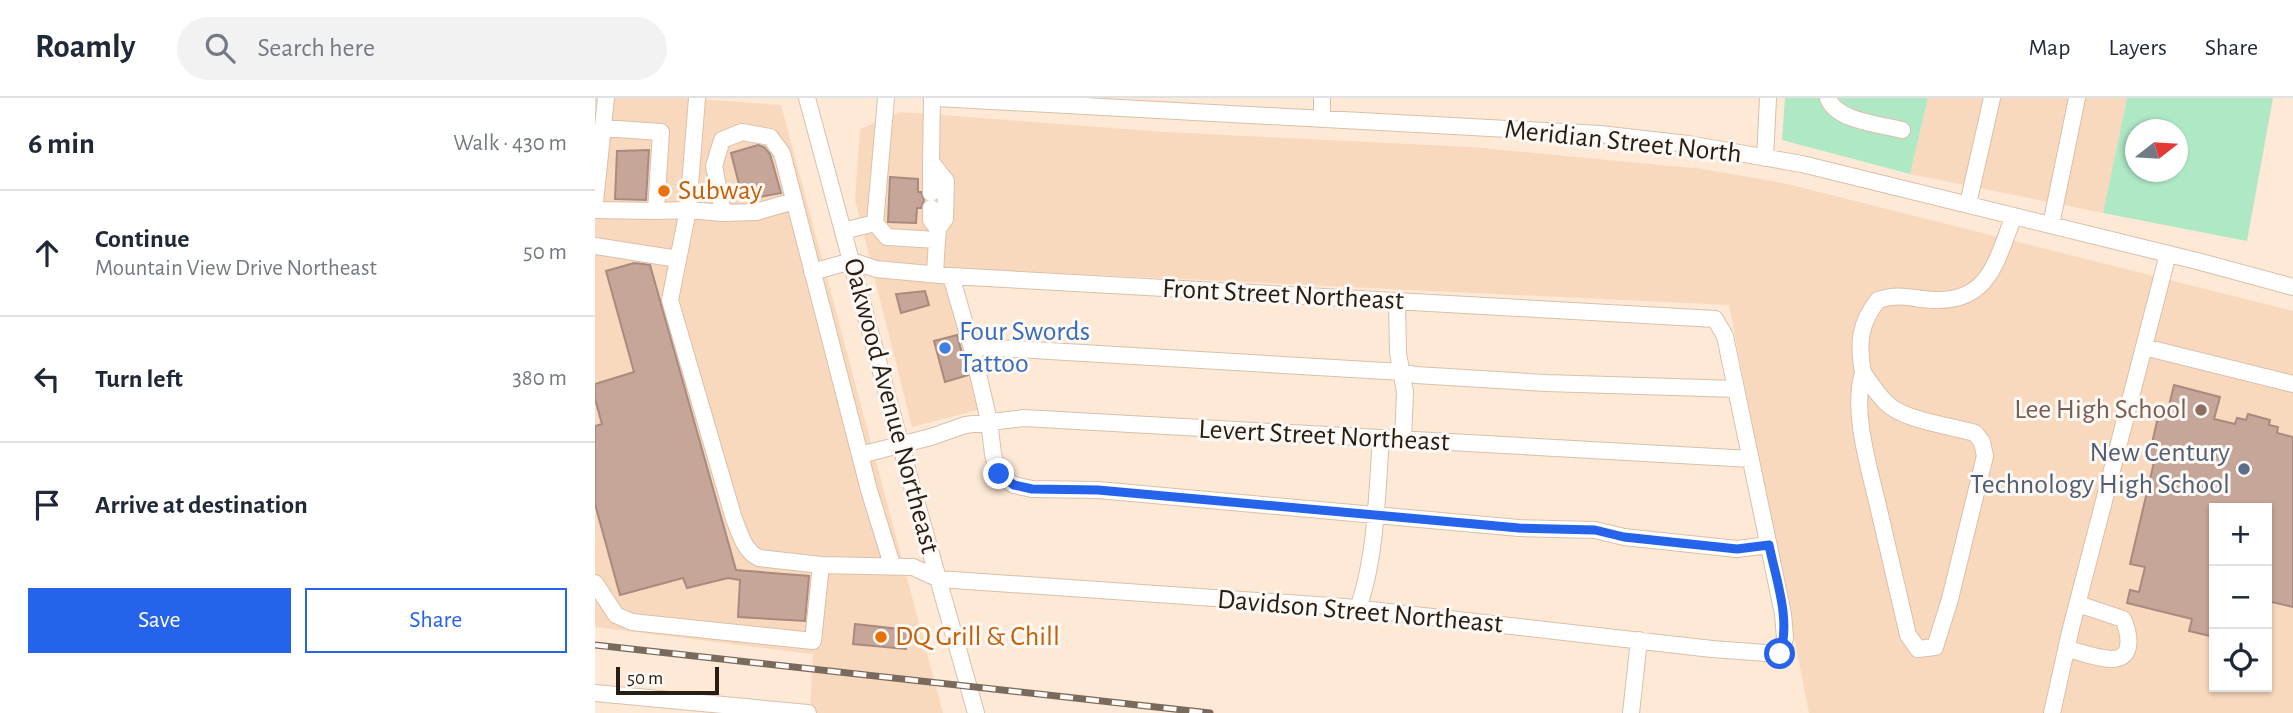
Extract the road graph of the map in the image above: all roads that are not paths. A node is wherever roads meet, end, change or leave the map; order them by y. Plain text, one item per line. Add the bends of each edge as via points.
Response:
1 (606, 98) edge
2 (697, 98) edge
3 (807, 98) edge
4 (886, 98) edge
5 (935, 98) edge
6 (1251, 98) edge
7 (1322, 98) edge
8 (1768, 98) edge
9 (1828, 98) edge
10 (1992, 98) edge
11 (2077, 98) edge
12 (987, 100) edge
13 (1124, 103) edge
14 (1252, 115) junction
15 (1322, 117) junction
16 (603, 128) junction
17 (1902, 130) dead end
18 (1765, 158) junction
19 (931, 162) junction
20 (794, 201) junction
21 (595, 203) edge
22 (1968, 204) junction
23 (688, 210) junction
24 (595, 211) edge
25 (652, 212) junction
26 (723, 213) junction
27 (2014, 216) junction
28 (875, 223) junction
29 (2051, 225) junction
30 (843, 231) junction
31 (938, 234) junction
32 (595, 246) edge
33 (2168, 254) junction
34 (678, 258) junction
35 (852, 261) junction
36 (812, 272) junction
37 (943, 274) junction
38 (2293, 287) edge
39 (1397, 302) junction
40 (2144, 346) junction
41 (972, 348) junction
42 (1402, 372) junction
43 (1863, 373) junction
44 (2293, 384) edge
45 (1736, 389) junction
46 (989, 421) junction
47 (1381, 439) junction
48 (1403, 440) junction
49 (901, 445) junction
50 (860, 455) junction
51 (1751, 459) junction
52 (1375, 515) junction
53 (1769, 545) junction
54 (821, 565) junction
55 (892, 565) junction
56 (939, 579) junction
57 (595, 583) edge
58 (2078, 604) junction
59 (1358, 608) junction
60 (1639, 640) junction
61 (2067, 649) junction
62 (595, 693) edge
63 (800, 713) edge
64 (808, 713) edge
65 (977, 713) edge
66 (1631, 713) edge
67 (2052, 713) edge

1 - 16 street
2 - 23 street, Davidson Street Northeast
3 - 30 street, Oakwood Avenue Northeast
4 - 28 street
5 - 12 street, Meridian Street North
5 - 19 street
6 - 14 street
7 - 15 street
8 - 18 street
9 - 17 street via 1840,115
10 - 22 street
11 - 29 street
12 - 13 street, Meridian Street North
13 - 14 street, Meridian Street North
14 - 15 street, Meridian Street North
15 - 18 street, Meridian Street North via 1600,134
16 - 21 street
16 - 25 street via 661,132
18 - 22 street, Meridian Street North
19 - 31 street via 931,220
19 - 31 street via 946,181 945,219
20 - 26 street via 756,212
20 - 26 street via 782,153 770,137 742,132 722,140 714,166
20 - 36 street
21 - 25 street via 644,206
22 - 27 street, Meridian Street North
23 - 25 street
23 - 26 street
23 - 34 street, Davidson Street Northeast
24 - 25 street
27 - 29 street, Meridian Street North
27 - 43 street via 1981,288 1950,299 1902,295 1878,300 1867,314 1858,346
28 - 30 street
28 - 31 street via 887,237
29 - 33 street, Meridian Street North
30 - 35 street, Oakwood Avenue Northeast
31 - 37 street
32 - 34 street
33 - 38 street, Meridian Street North
33 - 40 street
34 - 54 street, Davidson Street Northeast via 670,300 743,543 758,558
35 - 36 street
35 - 37 street, Front Street Northeast via 876,269
35 - 49 street, Oakwood Avenue Northeast
36 - 50 street
37 - 39 street, Front Street Northeast
37 - 41 street
39 - 42 street
39 - 45 street, Front Street Northeast via 1715,319 1725,336
40 - 44 street
40 - 58 street
41 - 42 street
41 - 46 street
42 - 45 street via 1546,383
42 - 48 street
43 - 43 street via 1892,408 1975,433 1982,442 1985,456 1935,647 1918,649 1908,635 1867,455 1859,405
45 - 51 street
46 - 47 street, Levert Street Northeast via 1024,418
46 - 49 street, Levert Street Northeast
46 - 52 street via 999,474 1014,485
47 - 48 street, Levert Street Northeast
47 - 52 street
48 - 51 street, Levert Street Northeast
49 - 50 street, Levert Street Northeast
49 - 56 street, Oakwood Avenue Northeast
50 - 55 street
51 - 53 street
52 - 53 street via 1595,530 1737,549
52 - 59 street
53 - 60 street, Davidson Street Northeast via 1783,614 1785,638 1780,654
54 - 55 street, Davidson Street Northeast
54 - 57 street via 813,641 632,622 617,615
55 - 56 street, Davidson Street Northeast via 913,567
56 - 59 street, Davidson Street Northeast
56 - 65 street, Oakwood Avenue Northeast
58 - 61 street
58 - 61 street via 2123,619 2130,646 2113,660
59 - 60 street, Davidson Street Northeast
60 - 66 street
61 - 67 street
62 - 63 street
63 - 64 street

